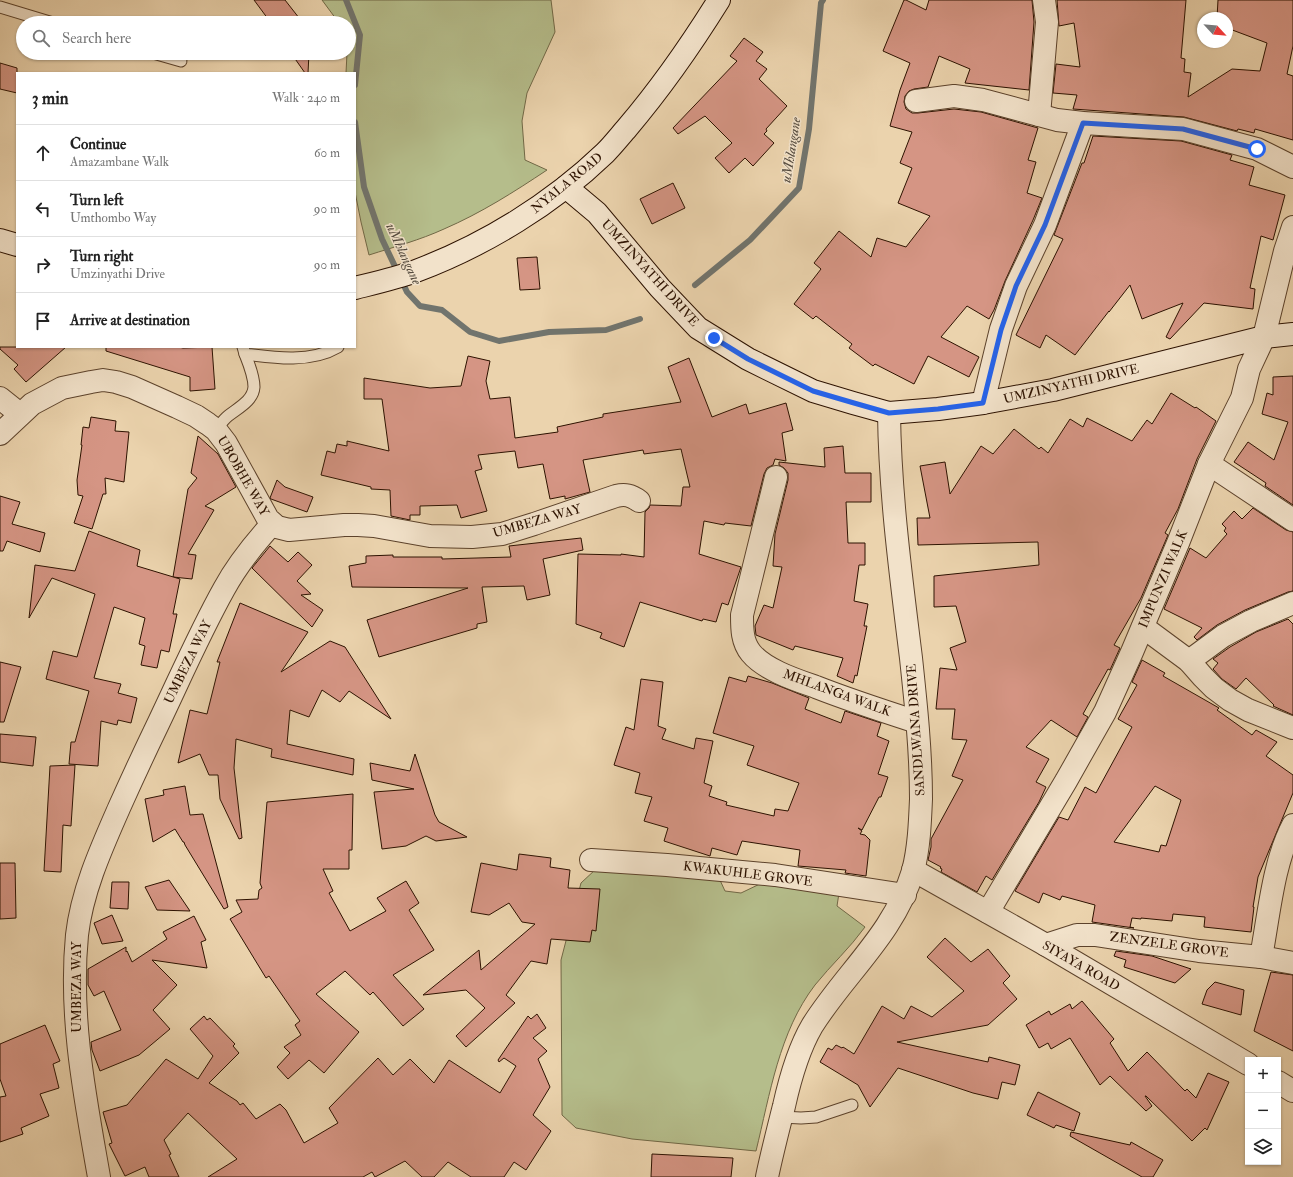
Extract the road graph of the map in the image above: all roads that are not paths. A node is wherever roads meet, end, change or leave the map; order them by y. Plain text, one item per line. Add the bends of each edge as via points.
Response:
1 (718, 0) edge
2 (1044, 0) edge
3 (0, 7) edge
4 (30, 16) edge
5 (178, 60) edge
6 (181, 61) dead end
7 (916, 101) dead end
8 (1039, 115) junction
9 (1083, 123) junction
10 (1293, 167) edge
11 (566, 187) junction
12 (1293, 227) edge
13 (0, 240) edge
14 (16, 244) edge
15 (363, 286) edge
16 (1293, 334) edge
17 (1264, 337) junction
18 (336, 348) edge
19 (244, 350) edge
20 (0, 398) edge
21 (983, 403) junction
22 (889, 413) junction
23 (20, 414) junction
24 (216, 430) junction
25 (0, 434) edge
26 (1209, 464) junction
27 (776, 477) dead end
28 (639, 501) dead end
29 (1293, 520) edge
30 (272, 524) junction
31 (1293, 603) edge
32 (1143, 627) junction
33 (1189, 662) junction
34 (917, 722) junction
35 (1293, 728) edge
36 (1293, 825) edge
37 (591, 860) dead end
38 (913, 870) junction
39 (905, 895) junction
40 (988, 912) junction
41 (1046, 945) junction
42 (1261, 957) junction
43 (1293, 962) edge
44 (1245, 1062) edge
45 (1281, 1084) edge
46 (1293, 1092) edge
47 (852, 1105) dead end
48 (781, 1117) junction
49 (99, 1177) edge
50 (767, 1177) edge

1 - 11 street, NYALA ROAD via 690,46 645,106 606,152
2 - 8 street via 1047,22
3 - 4 lane
5 - 6 lane
7 - 8 street via 954,96 983,100
8 - 9 street
9 - 10 street via 1183,129 1257,149
9 - 21 street via 1045,225 1016,286 1001,330
11 - 15 street, NYALA ROAD via 523,218 489,238 415,271
11 - 22 street, UMZINYATHI DRIVE via 597,213 636,261 698,328 748,359 813,391
12 - 17 street, IMPUNZI WALK
13 - 14 street
16 - 17 street, UMZINYATHI DRIVE
17 - 21 street, UMZINYATHI DRIVE via 1053,390
17 - 26 street, IMPUNZI WALK via 1249,369 1242,398
18 - 19 lane via 318,355 288,358
19 - 24 lane via 253,380 252,396
20 - 23 street
21 - 22 street, UMZINYATHI DRIVE
22 - 34 street, SANDLWANA DRIVE via 898,551
23 - 24 street, UBOBHE WAY via 32,404 62,388 103,380 132,387 196,416
23 - 25 street, UBOBHE WAY
24 - 30 street, UBOBHE WAY
26 - 29 street
26 - 32 street, IMPUNZI WALK
27 - 34 street, MHLANGA WALK via 742,615 743,638 747,646 764,664 783,674
28 - 30 street, UMBEZA WAY via 624,494 502,534 472,537 430,536 358,525 289,530
30 - 49 street, UMBEZA WAY via 224,588 209,618 112,822 82,906 75,965 77,1032
31 - 33 street via 1251,620 1223,636
32 - 33 street
32 - 40 street, IMPUNZI WALK via 1105,712
33 - 35 street via 1214,688 1230,700
34 - 38 street, SANDLWANA DRIVE via 921,767 920,819
36 - 42 street via 1278,865
37 - 39 street, KWAKUHLE GROVE via 775,875
38 - 39 street, SANDLWANA DRIVE
38 - 40 street, SIYAYA ROAD
39 - 48 street, SANDLWANA DRIVE via 878,940 834,994 811,1029 798,1057
40 - 41 street, SIYAYA ROAD
41 - 42 street, ZENZELE GROVE via 1077,935 1095,935 1198,951
41 - 44 street, SIYAYA ROAD
42 - 43 street, ZENZELE GROVE
45 - 46 street
47 - 48 lane via 816,1117
48 - 50 street, SANDLWANA DRIVE

